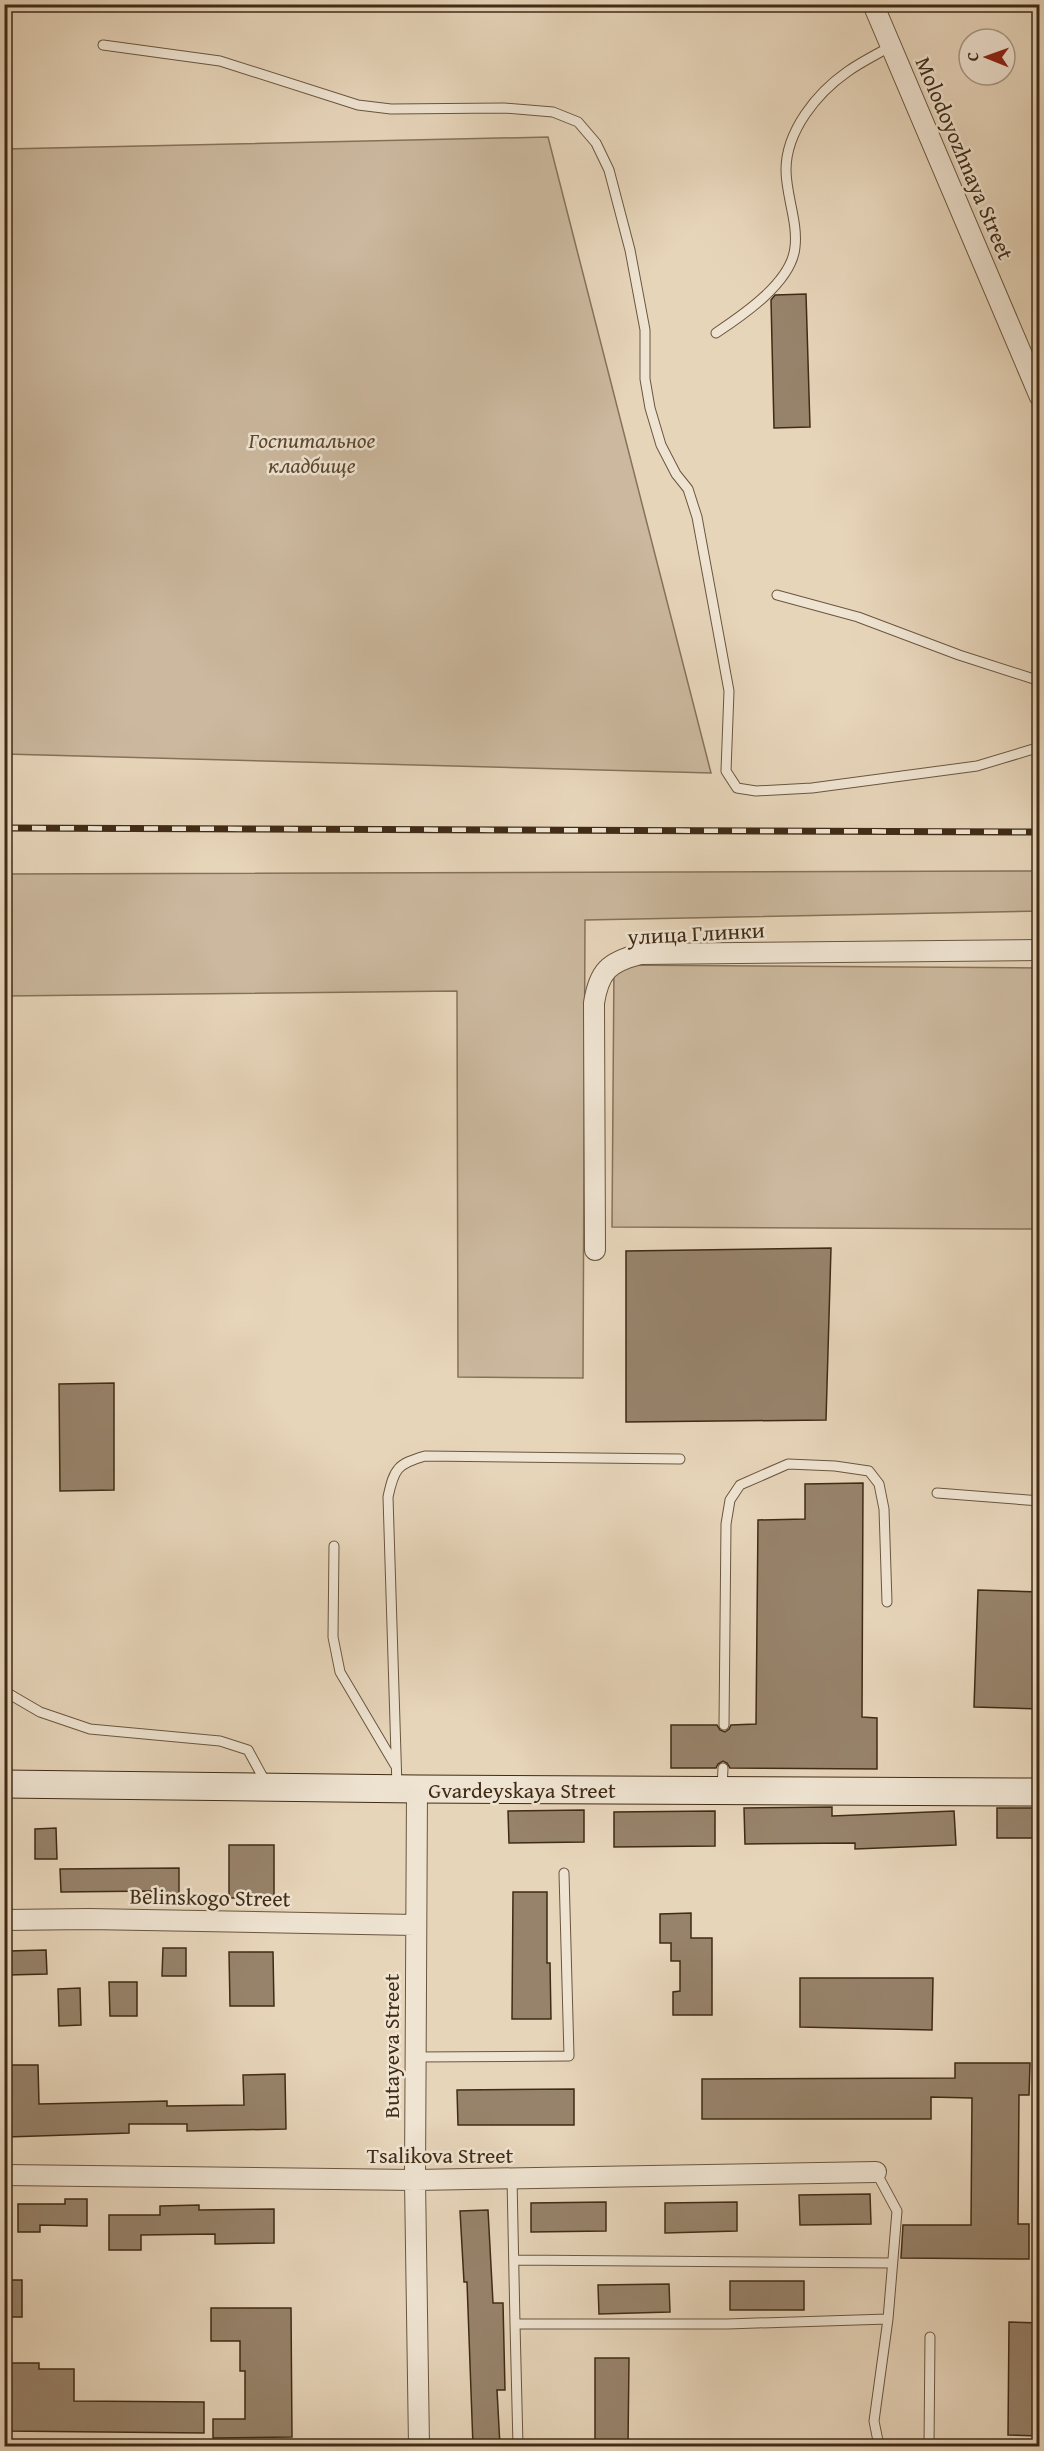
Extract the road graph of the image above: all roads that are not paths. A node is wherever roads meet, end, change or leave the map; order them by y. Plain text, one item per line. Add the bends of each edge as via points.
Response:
1 (873, 4) edge
2 (103, 45) dead end
3 (891, 46) junction
4 (716, 333) dead end
5 (1038, 387) edge
6 (777, 595) dead end
7 (1040, 681) edge
8 (1040, 747) edge
9 (1040, 950) edge
10 (595, 1250) dead end
11 (680, 1459) dead end
12 (938, 1493) dead end
13 (1040, 1501) edge
14 (334, 1546) dead end
15 (888, 1602) dead end
16 (4, 1691) edge
17 (724, 1725) dead end
18 (403, 1782) junction
19 (4, 1784) edge
20 (269, 1787) junction
21 (1040, 1792) edge
22 (564, 1873) dead end
23 (4, 1920) edge
24 (415, 1925) junction
25 (415, 2057) junction
26 (876, 2172) joint
27 (4, 2175) edge
28 (512, 2178) junction
29 (415, 2180) junction
30 (514, 2260) junction
31 (892, 2264) junction
32 (888, 2319) junction
33 (516, 2324) junction
34 (930, 2337) dead end
35 (419, 2446) edge
36 (518, 2446) edge
37 (879, 2446) edge
38 (929, 2446) edge

1 - 3 street, Molodoyozhnaya Street
2 - 8 lane via 220,61 358,105 391,110 544,111 578,122 596,143 609,170 645,330 645,379 650,408 661,445 688,489 698,517 729,691 726,771 737,788 812,788 977,766
3 - 4 lane via 846,72 809,109 792,135 786,170 795,249 784,275 752,309
3 - 5 street, Molodoyozhnaya Street
6 - 7 lane via 858,617
9 - 10 street, улица Глинки via 640,954 618,960 607,968 597,984 594,1002
11 - 18 lane via 425,1456 404,1462 393,1474 388,1497
12 - 13 lane
14 - 18 lane via 333,1637 340,1672
15 - 17 lane via 884,1509 879,1484 868,1471 788,1464 740,1485 730,1500 726,1524
16 - 20 lane via 40,1712 90,1729 220,1741 248,1750
18 - 20 street, Gvardeyskaya Street
18 - 21 street, Gvardeyskaya Street via 723,1779
18 - 24 street, Butayeva Street
19 - 20 street, Gvardeyskaya Street
22 - 25 lane via 568,2056
23 - 24 street, Belinskogo Street
24 - 25 street, Butayeva Street
25 - 29 street, Butayeva Street
26 - 28 street, Tsalikova Street
26 - 31 lane via 897,2211
27 - 29 street, Tsalikova Street
28 - 29 street, Tsalikova Street
28 - 30 lane
29 - 35 street, Butayeva Street
30 - 31 lane
30 - 33 lane
31 - 32 lane
32 - 33 lane
32 - 37 lane via 874,2421
33 - 36 lane
34 - 38 lane

